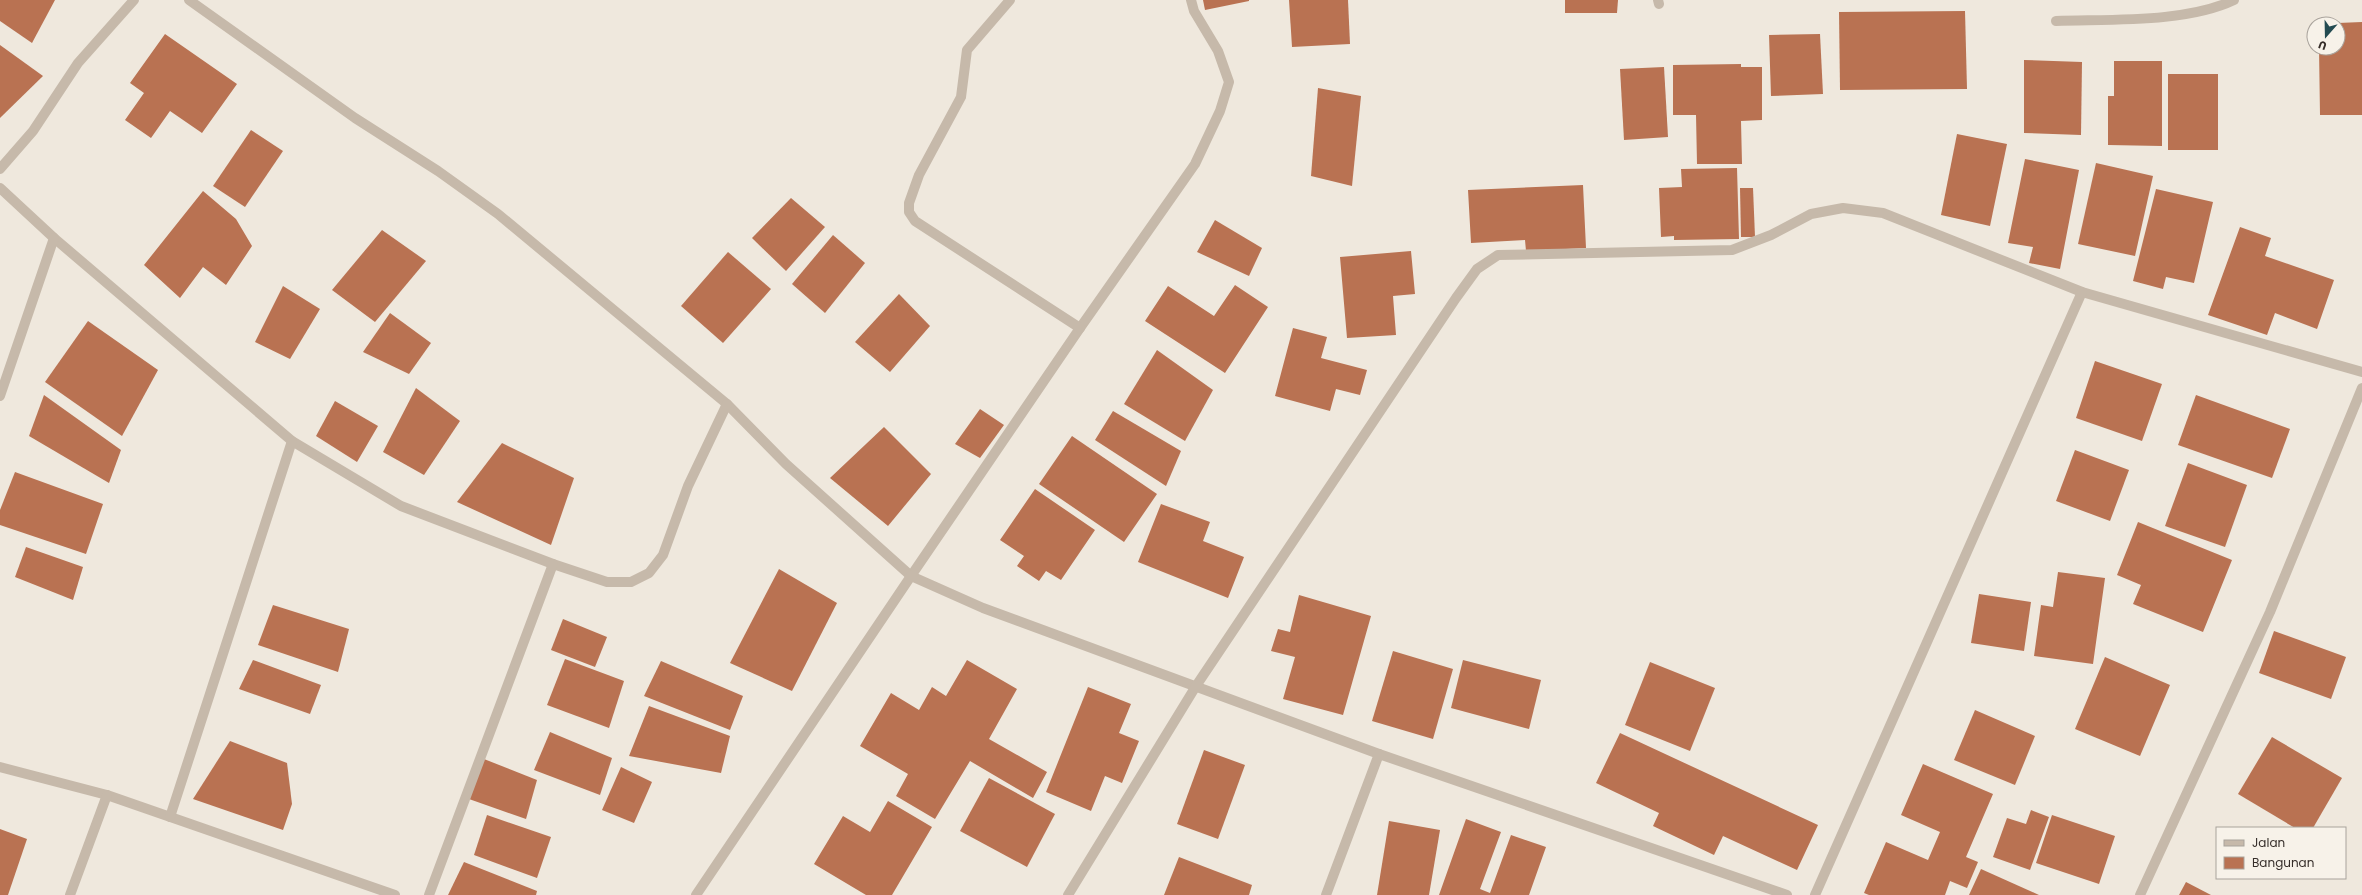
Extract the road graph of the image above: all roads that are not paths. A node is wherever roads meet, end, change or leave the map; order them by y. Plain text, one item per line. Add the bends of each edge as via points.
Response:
1 (134, 0) edge
2 (188, 0) edge
3 (1010, 0) edge
4 (1191, 0) edge
5 (2234, 0) edge
6 (2056, 21) dead end
7 (0, 169) edge
8 (0, 188) edge
9 (54, 238) junction
10 (2082, 292) junction
11 (1080, 328) junction
12 (2362, 372) edge
13 (2362, 388) edge
14 (0, 396) edge
15 (727, 404) junction
16 (292, 441) junction
17 (553, 564) junction
18 (911, 576) junction
19 (1196, 686) junction
20 (1379, 754) junction
21 (0, 767) edge
22 (107, 795) junction
23 (170, 817) junction
24 (70, 895) edge
25 (395, 895) edge
26 (429, 895) edge
27 (696, 895) edge
28 (1068, 895) edge
29 (1326, 895) edge
30 (1787, 895) edge
31 (1815, 895) edge
32 (2140, 895) edge

1 - 7 street via 78,63 33,131
2 - 15 street via 355,118 438,171 498,214
3 - 11 street via 967,50 961,97 919,175 909,203 909,212 915,221
4 - 11 street via 1194,11 1218,51 1230,82 1220,111 1195,164
5 - 6 street via 2222,6 2166,16
8 - 9 street
9 - 14 street
9 - 16 street
10 - 12 street
10 - 19 street via 1883,213 1843,208 1811,214 1771,235 1732,250 1498,255 1477,269 1456,298
10 - 31 street
11 - 18 street
13 - 32 street via 2270,612
15 - 17 street via 688,486 663,554 649,574 631,582 607,582
15 - 18 street via 786,464
16 - 17 street via 400,506
16 - 23 street
17 - 26 street
18 - 19 street via 984,608
18 - 27 street
19 - 20 street
19 - 28 street
20 - 29 street
20 - 30 street
21 - 22 street
22 - 23 street
22 - 24 street
23 - 25 street

